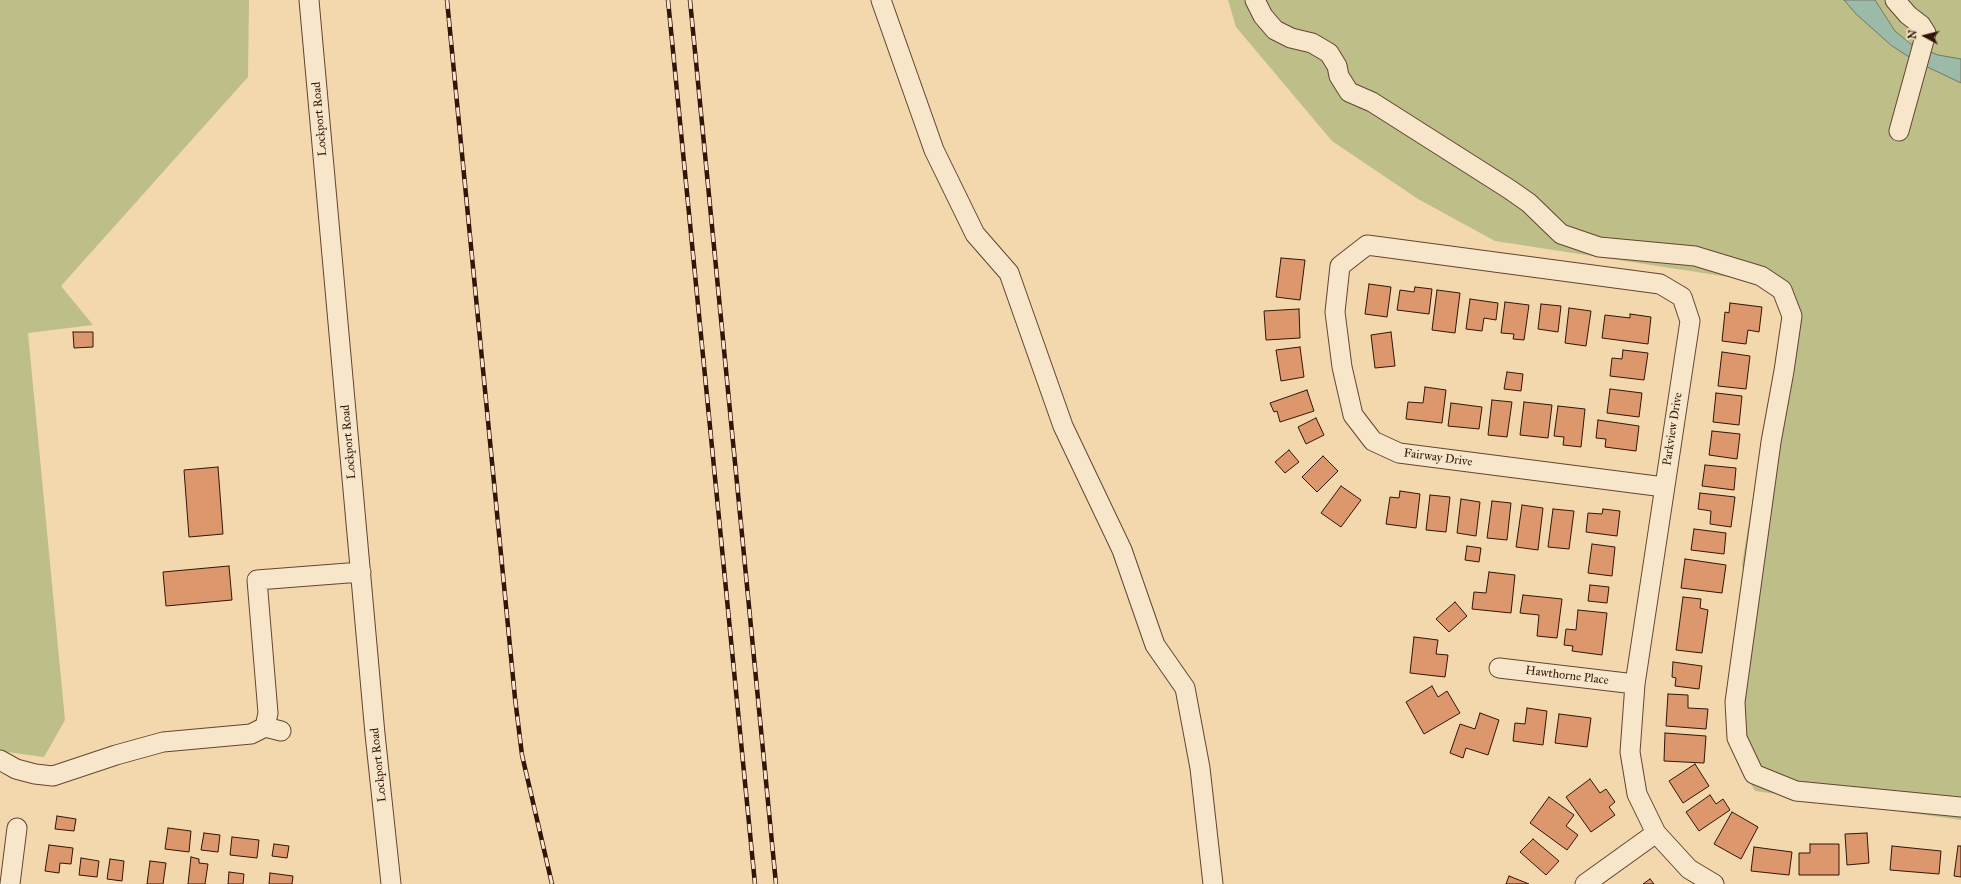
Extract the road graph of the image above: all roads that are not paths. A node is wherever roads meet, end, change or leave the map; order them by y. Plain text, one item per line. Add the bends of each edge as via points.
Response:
1 (309, 0) edge
2 (880, 0) edge
3 (1255, 0) edge
4 (1895, 0) edge
5 (1899, 131) dead end
6 (1340, 266) joint
7 (1664, 487) junction
8 (361, 572) junction
9 (1499, 668) dead end
10 (1635, 684) junction
11 (0, 760) edge
12 (1961, 807) edge
13 (17, 828) dead end
14 (1656, 833) junction
15 (10, 884) edge
16 (391, 884) edge
17 (1213, 884) edge
18 (1585, 884) edge
19 (1714, 884) edge

1 - 8 street, Lockport Road
2 - 17 street via 934,150 975,234 1009,273 1063,426 1122,550 1155,645 1185,688 1200,768
3 - 12 street via 1263,16 1275,30 1291,38 1312,43 1329,53 1349,92 1372,102 1509,189 1529,203 1561,234 1599,247 1695,256 1760,276 1782,290 1792,316 1771,442 1735,702 1737,738 1754,774 1796,790
4 - 5 street via 1926,33
6 - 7 street, Fairway Drive via 1335,312 1342,367 1354,416 1373,441 1399,453
6 - 7 street, Parkview Drive via 1367,245 1660,284 1682,297 1690,321
7 - 10 street, Parkview Drive
8 - 11 street via 257,580 268,713 273,729 251,734 163,742 53,776 16,769
8 - 16 street, Lockport Road
9 - 10 street, Hawthorne Place
10 - 14 street, Parkview Drive via 1630,752 1638,794
13 - 15 street
14 - 18 street
14 - 19 street, Parkview Drive via 1689,869

